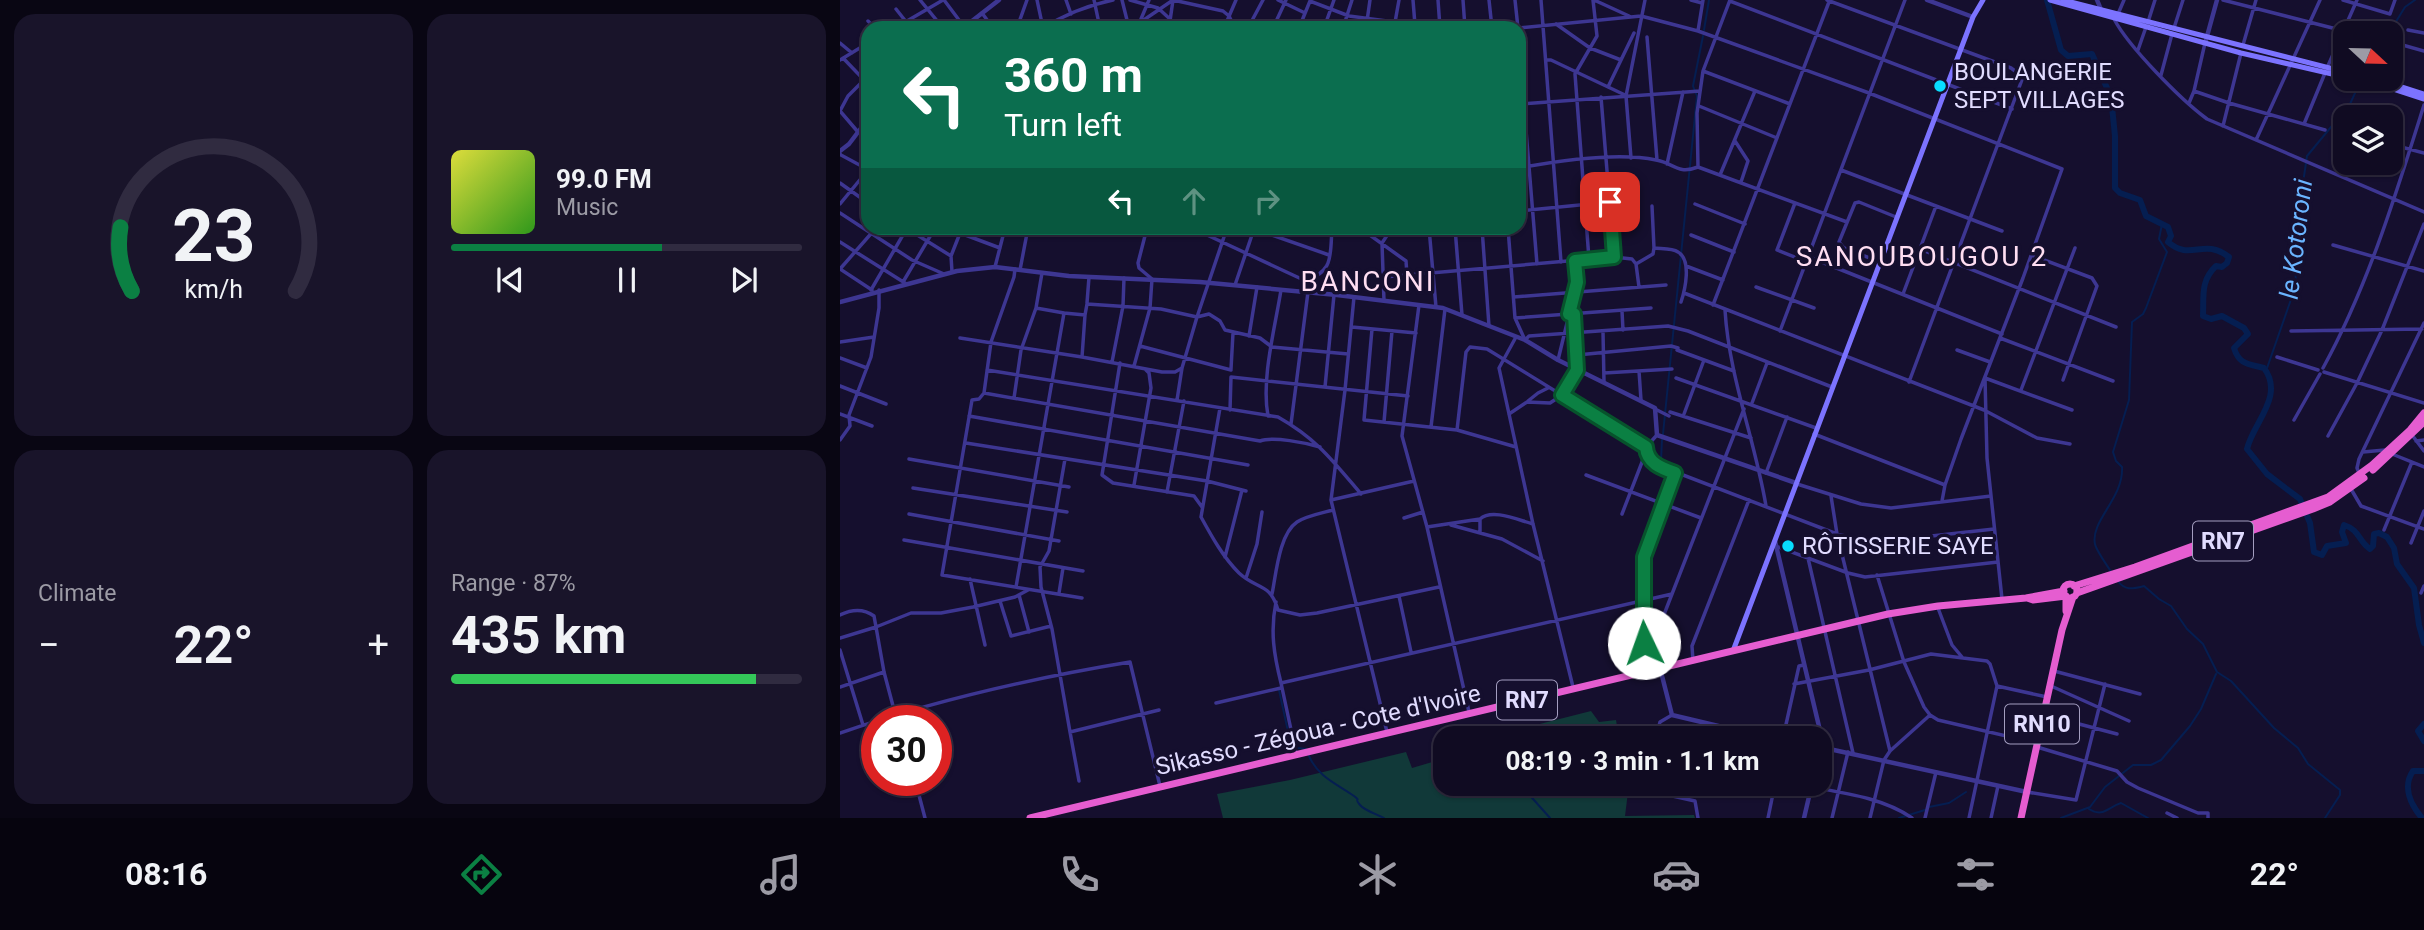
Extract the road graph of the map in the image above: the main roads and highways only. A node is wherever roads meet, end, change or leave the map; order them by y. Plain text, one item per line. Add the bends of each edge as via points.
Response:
1 (1983, 0) edge
2 (2051, 0) edge
3 (2063, 0) edge
4 (2102, 13) junction
5 (2333, 72) edge
6 (2403, 87) edge
7 (2396, 91) edge
8 (2424, 94) edge
9 (2424, 102) edge
10 (2424, 408) edge
11 (2424, 422) edge
12 (2389, 452) junction
13 (2312, 507) junction
14 (2071, 592) junction
15 (1733, 651) junction
16 (1041, 817) edge
17 (1030, 818) edge
18 (2021, 818) edge

1 - 15 main road via 1904,195
2 - 4 main road
3 - 4 main road
4 - 5 main road
6 - 8 main road
7 - 9 main road
10 - 12 highway, RN7
11 - 12 highway, RN7 via 2414,438
12 - 13 highway, RN7
12 - 13 highway, RN7 via 2351,489
13 - 14 highway, RN7
14 - 15 highway, Sikasso - Zégoua - Cote d'Ivoire / RN7 via 1888,614
14 - 18 highway, RN10
15 - 16 highway, Sikasso - Zégoua - Cote d'Ivoire / RN7
16 - 17 highway, Sikasso - Zégoua - Cote d'Ivoire / RN7

